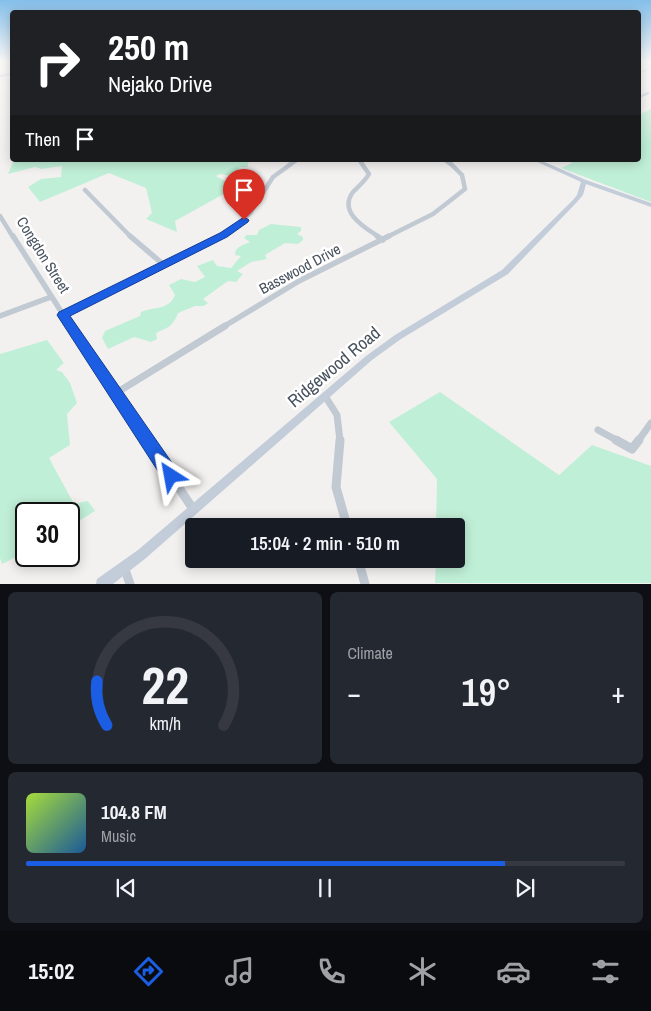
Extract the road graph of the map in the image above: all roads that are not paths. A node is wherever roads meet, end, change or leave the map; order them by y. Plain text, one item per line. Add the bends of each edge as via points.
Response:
1 (648, 93) dead end
2 (641, 95) edge
3 (294, 162) edge
4 (360, 162) edge
5 (448, 162) edge
6 (541, 162) edge
7 (584, 181) junction
8 (85, 190) dead end
9 (651, 205) edge
10 (0, 216) edge
11 (383, 240) junction
12 (164, 265) junction
13 (51, 297) junction
14 (63, 315) junction
15 (0, 316) edge
16 (116, 393) junction
17 (325, 396) junction
18 (651, 422) edge
19 (598, 430) dead end
20 (193, 509) junction
21 (345, 518) edge
22 (124, 567) junction
23 (361, 568) edge
24 (102, 584) edge
25 (130, 584) edge
26 (365, 584) edge

1 - 2 street
3 - 12 street via 273,178 250,213 236,227
4 - 11 street via 369,174 348,200 350,215
5 - 11 street, Basswood Drive via 464,175 465,189 433,214
6 - 7 main road
7 - 9 main road
7 - 17 main road, Ridgewood Road via 575,201 505,272 398,337
8 - 12 street
10 - 13 street, Congdon Street
11 - 16 street, Basswood Drive via 299,281
12 - 14 street
13 - 14 street, Congdon Street
13 - 15 street
14 - 16 street, Congdon Street
16 - 20 street, Congdon Street
17 - 20 main road, Ridgewood Road
17 - 21 street via 335,408 341,426 336,483
18 - 19 street via 632,448
20 - 22 main road, Ridgewood Road
22 - 24 main road, Ridgewood Road
22 - 25 street
23 - 26 street

